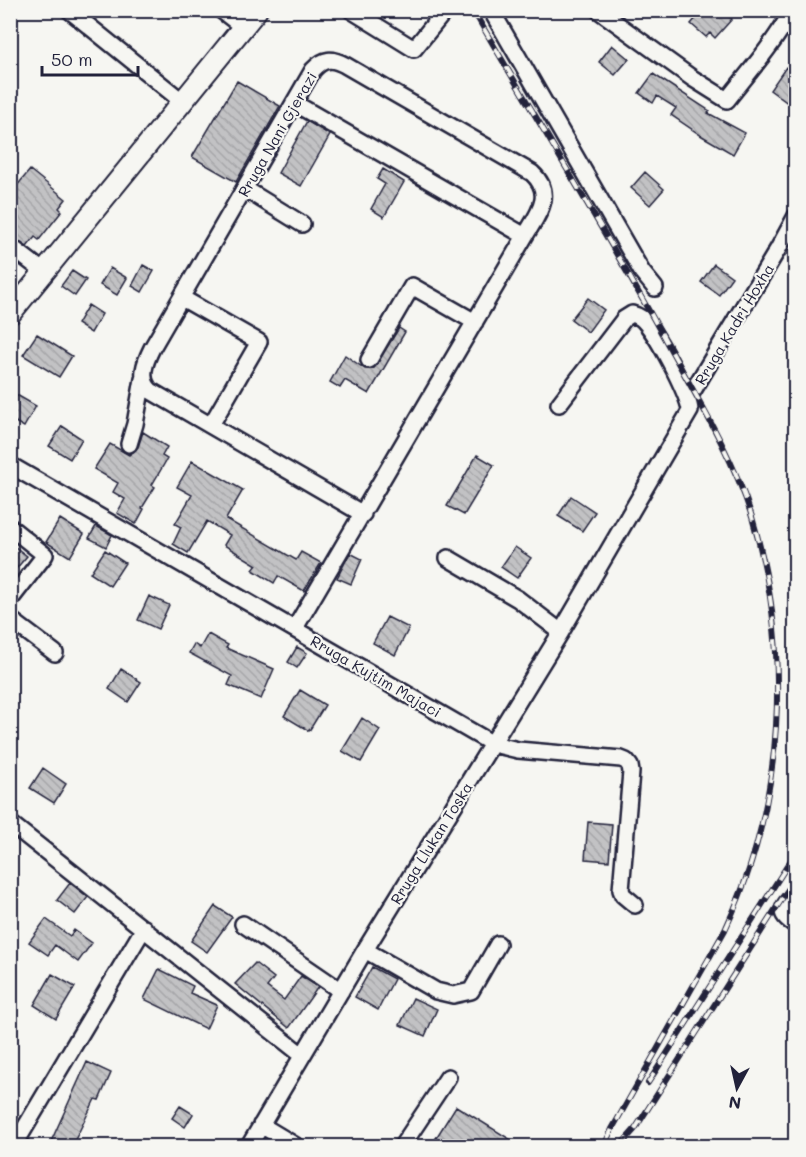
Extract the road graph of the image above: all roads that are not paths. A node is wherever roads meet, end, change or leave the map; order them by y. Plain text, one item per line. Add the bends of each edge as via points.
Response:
1 (69, 10) edge
2 (221, 10) edge
3 (256, 10) edge
4 (351, 10) edge
5 (443, 10) edge
6 (491, 10) edge
7 (598, 10) edge
8 (784, 10) edge
9 (243, 27) junction
10 (183, 102) junction
11 (294, 103) junction
12 (245, 189) junction
13 (795, 216) edge
14 (302, 224) dead end
15 (525, 237) junction
16 (10, 246) edge
17 (44, 272) junction
18 (655, 288) dead end
19 (182, 298) junction
20 (10, 314) edge
21 (475, 322) junction
22 (369, 360) dead end
23 (144, 379) junction
24 (688, 399) junction
25 (559, 404) dead end
26 (211, 425) junction
27 (129, 444) dead end
28 (13, 470) edge
29 (363, 514) junction
30 (10, 527) edge
31 (448, 558) dead end
32 (10, 600) edge
33 (10, 619) edge
34 (295, 628) junction
35 (561, 632) junction
36 (55, 653) dead end
37 (493, 744) junction
38 (10, 823) edge
39 (795, 891) edge
40 (635, 905) dead end
41 (243, 924) dead end
42 (795, 926) edge
43 (144, 928) junction
44 (498, 944) dead end
45 (365, 950) junction
46 (340, 991) junction
47 (302, 1055) junction
48 (448, 1077) dead end
49 (261, 1125) junction
50 (15, 1137) edge
51 (249, 1146) edge
52 (296, 1146) edge
53 (402, 1146) edge

1 - 10 street
2 - 9 street
3 - 9 main road
4 - 5 street via 414,49
6 - 18 street via 642,272
7 - 8 street via 728,100 784,25 789,16
9 - 10 main road
10 - 17 main road
11 - 12 street, Rruga Nani Gjerazi
11 - 15 street
11 - 15 street, Rruga Nani Gjerazi via 318,65 336,60 512,161 538,179 544,190 538,213
12 - 14 street
12 - 19 street, Rruga Nani Gjerazi
13 - 24 street, Rruga Kadri Hoxha
15 - 21 street, Rruga Nani Gjerazi
16 - 17 street
17 - 20 main road
19 - 23 street, Rruga Nani Gjerazi via 147,360
19 - 26 street via 259,342
21 - 22 street via 412,286
21 - 29 street, Rruga Nani Gjerazi
23 - 26 street via 151,391
23 - 27 street, Rruga Nani Gjerazi
24 - 25 street via 650,330 642,318 632,314
24 - 35 street, Rruga Llukan Toska via 688,417
26 - 29 street
28 - 34 street, Rruga Kujtim Majaci
29 - 34 street, Rruga Nani Gjerazi
30 - 32 street via 45,555
31 - 35 street via 518,599
33 - 36 street
34 - 37 street, Rruga Kujtim Majaci
35 - 37 street, Rruga Llukan Toska
37 - 40 street, Rruga Kujtim Majaci via 626,761 631,772 621,890
37 - 45 street, Rruga Llukan Toska
38 - 43 street
39 - 42 street via 782,912
41 - 46 street
43 - 47 street
43 - 50 street
44 - 45 street via 471,991 453,994 436,991
45 - 46 street, Rruga Llukan Toska
46 - 47 street, Rruga Llukan Toska
47 - 49 street, Rruga Llukan Toska
48 - 53 street
49 - 51 street, Rruga Llukan Toska
49 - 52 street

